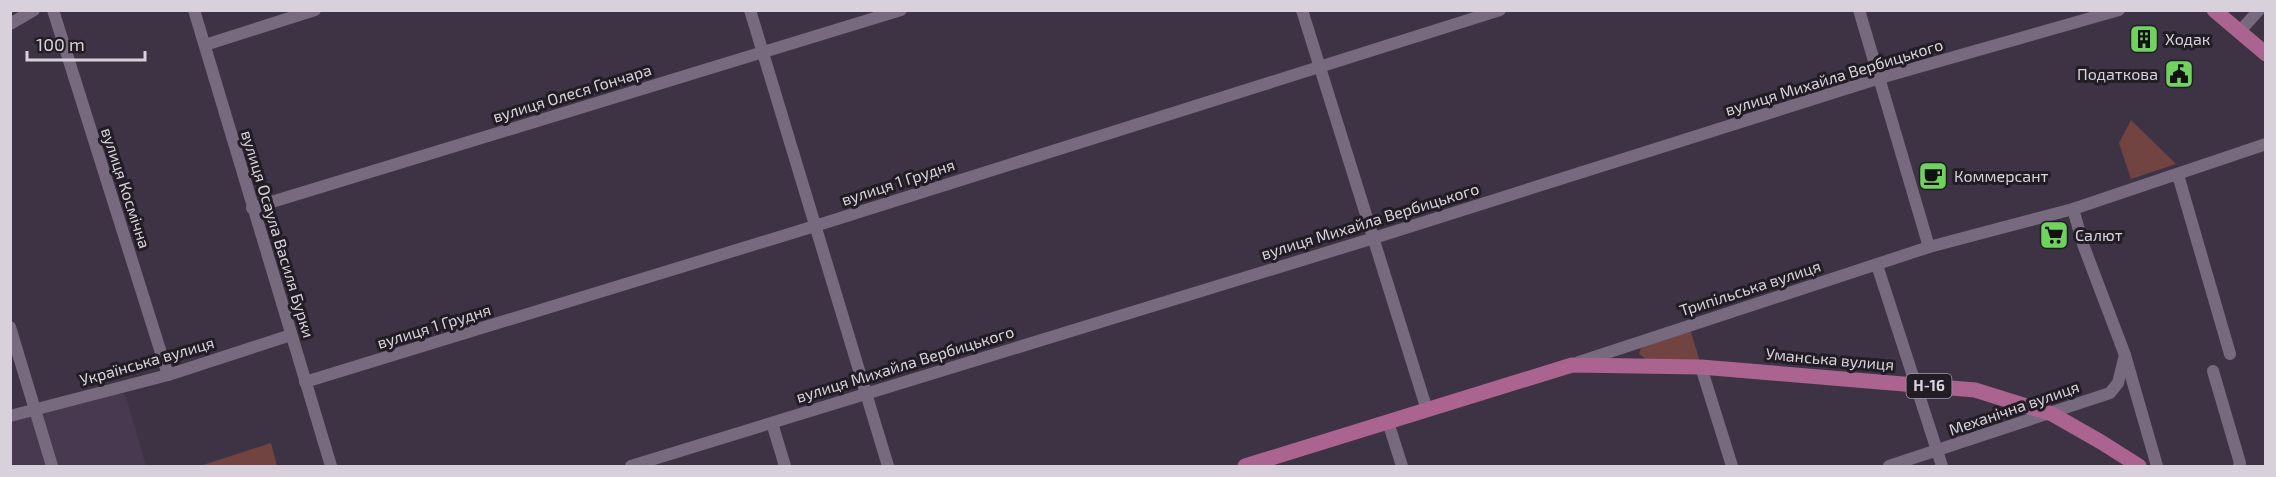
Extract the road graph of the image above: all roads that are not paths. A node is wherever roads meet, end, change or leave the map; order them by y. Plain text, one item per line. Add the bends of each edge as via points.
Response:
1 (34, 10) edge
2 (52, 10) edge
3 (194, 10) edge
4 (315, 10) edge
5 (750, 10) edge
6 (901, 10) edge
7 (1302, 10) edge
8 (1500, 10) edge
9 (1859, 10) edge
10 (2119, 10) edge
11 (2214, 10) edge
12 (2259, 10) edge
13 (10, 24) edge
14 (2240, 31) junction
15 (205, 45) junction
16 (764, 52) junction
17 (2265, 54) edge
18 (1319, 66) junction
19 (1880, 78) junction
20 (2265, 144) edge
21 (2178, 175) junction
22 (252, 208) junction
23 (2073, 209) junction
24 (815, 226) junction
25 (1374, 238) junction
26 (1929, 247) junction
27 (1878, 265) junction
28 (10, 327) edge
29 (291, 335) junction
30 (2230, 354) dead end
31 (2125, 355) junction
32 (1572, 365) junction
33 (1701, 366) junction
34 (2213, 371) dead end
35 (168, 375) junction
36 (305, 382) junction
37 (1916, 384) junction
38 (866, 393) junction
39 (36, 409) junction
40 (1427, 410) junction
41 (2052, 414) junction
42 (10, 416) edge
43 (1388, 422) junction
44 (772, 423) junction
45 (1937, 452) junction
46 (52, 466) edge
47 (331, 466) edge
48 (631, 466) edge
49 (785, 466) edge
50 (888, 466) edge
51 (1245, 466) edge
52 (1402, 466) edge
53 (1732, 466) edge
54 (1889, 466) edge
55 (1942, 466) edge
56 (2139, 466) edge
57 (2157, 466) edge
58 (2239, 466) edge

1 - 13 street
2 - 35 street, вулиця Космічна
3 - 15 street, вулиця Осаула Василя Бурки
4 - 15 street
5 - 16 street
6 - 16 street, вулиця Олеся Гончара
7 - 18 street
8 - 18 street, вулиця 1 Грудня
9 - 19 street
10 - 19 street, вулиця Михайла Вербицького
11 - 14 main road
12 - 14 street
14 - 17 main road
15 - 22 street, вулиця Осаула Василя Бурки
16 - 22 street, вулиця Олеся Гончара
16 - 24 street
18 - 24 street, вулиця 1 Грудня
18 - 25 street
19 - 25 street, вулиця Михайла Вербицького
19 - 26 street
20 - 21 street, Трипільська вулиця
21 - 23 street, Трипільська вулиця
21 - 30 street
22 - 29 street, вулиця Осаула Василя Бурки
23 - 26 street, Трипільська вулиця
23 - 31 street
24 - 36 street, вулиця 1 Грудня
24 - 38 street
25 - 38 street, вулиця Михайла Вербицького
25 - 40 street
26 - 27 street, Трипільська вулиця
27 - 32 street, Трипільська вулиця
27 - 37 street
28 - 39 street
29 - 35 street, Українська вулиця
29 - 36 street, вулиця Осаула Василя Бурки
31 - 41 street, Механічна вулиця via 2118,383 2110,393
31 - 57 street
32 - 33 main road, Уманська вулиця
32 - 40 main road, Трипільська вулиця
33 - 37 main road, Уманська вулиця / Н-16
33 - 53 street
34 - 58 street
35 - 39 street, Українська вулиця
36 - 47 street, вулиця Осаула Василя Бурки
37 - 41 main road, Уманська вулиця / Н-16 via 1975,390
37 - 45 street
38 - 44 street, вулиця Михайла Вербицького
38 - 50 street
39 - 42 street, Українська вулиця
39 - 46 street
40 - 43 main road, Трипільська вулиця
41 - 45 street, Механічна вулиця
41 - 56 main road, Уманська вулиця / Н-16
43 - 51 main road, Трипільська вулиця
43 - 52 street
44 - 48 street, вулиця Михайла Вербицького
44 - 49 street
45 - 54 street, Механічна вулиця
45 - 55 street

